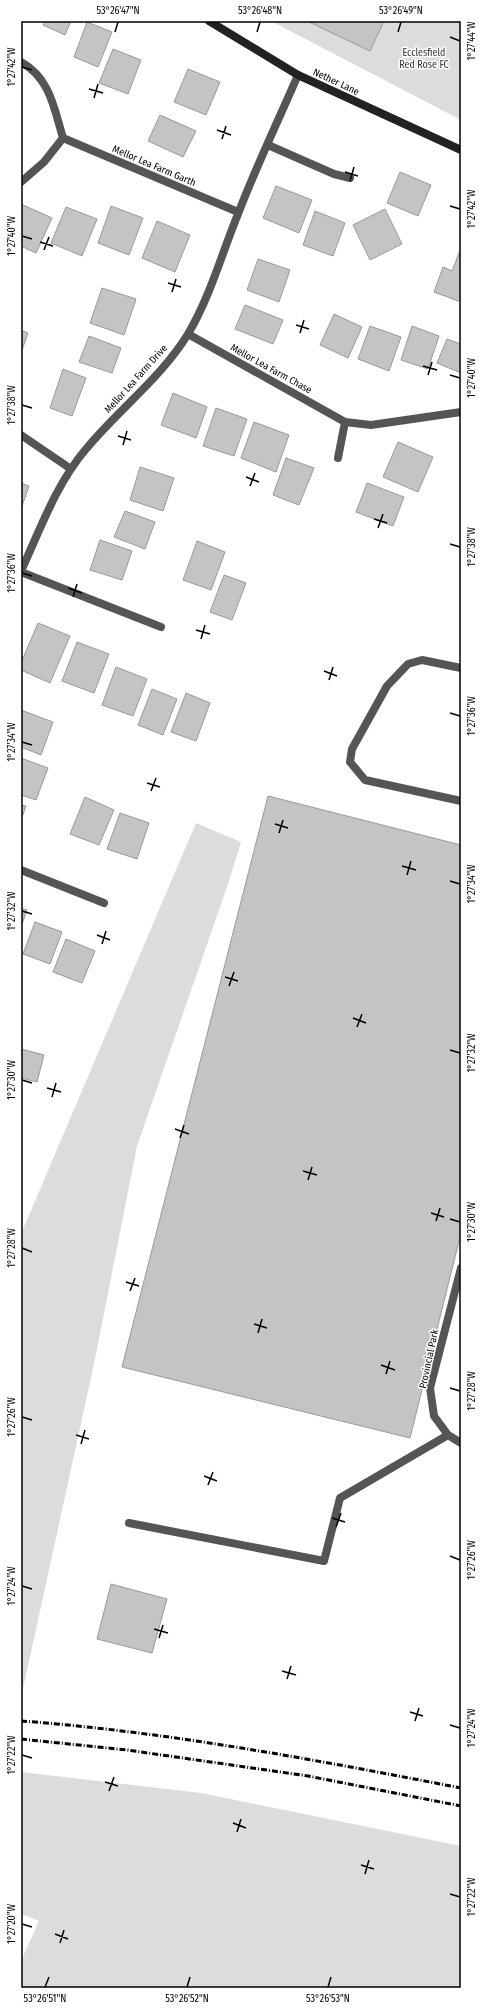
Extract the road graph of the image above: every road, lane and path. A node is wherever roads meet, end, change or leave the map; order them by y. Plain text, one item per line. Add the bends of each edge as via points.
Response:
1 (209, 21) edge
2 (21, 62) edge
3 (298, 76) junction
4 (63, 138) junction
5 (268, 144) junction
6 (461, 150) edge
7 (350, 178) dead end
8 (21, 182) edge
9 (238, 212) junction
10 (188, 334) junction
11 (461, 412) edge
12 (345, 422) junction
13 (21, 435) edge
14 (338, 458) dead end
15 (71, 470) junction
16 (21, 572) edge
17 (161, 627) dead end
18 (461, 668) edge
19 (461, 801) edge
20 (21, 870) edge
21 (104, 903) dead end
22 (461, 1268) edge
23 (448, 1435) junction
24 (461, 1444) edge
25 (129, 1523) dead end

1 - 3 main road, Nether Lane
2 - 4 street via 40,76 48,89
3 - 5 street, Mellor Lea Farm Drive
3 - 6 main road, Nether Lane
4 - 8 street via 44,162
4 - 9 street, Mellor Lea Farm Garth
5 - 7 street via 334,174
5 - 9 street, Mellor Lea Farm Drive
9 - 10 street, Mellor Lea Farm Drive
10 - 12 street, Mellor Lea Farm Chase
10 - 15 street, Mellor Lea Farm Drive via 168,360 86,449
11 - 12 street, Mellor Lea Farm Chase via 371,425
12 - 14 street
13 - 15 street
15 - 16 street, Mellor Lea Farm Drive via 55,497
16 - 17 street, Mellor Lea Farm Drive
18 - 19 street via 422,660 408,664 387,686 352,749 350,762 365,780
20 - 21 street
22 - 23 street, Provincial Park via 430,1388 434,1416
23 - 24 street, Provincial Park
23 - 25 street via 340,1498 324,1561

